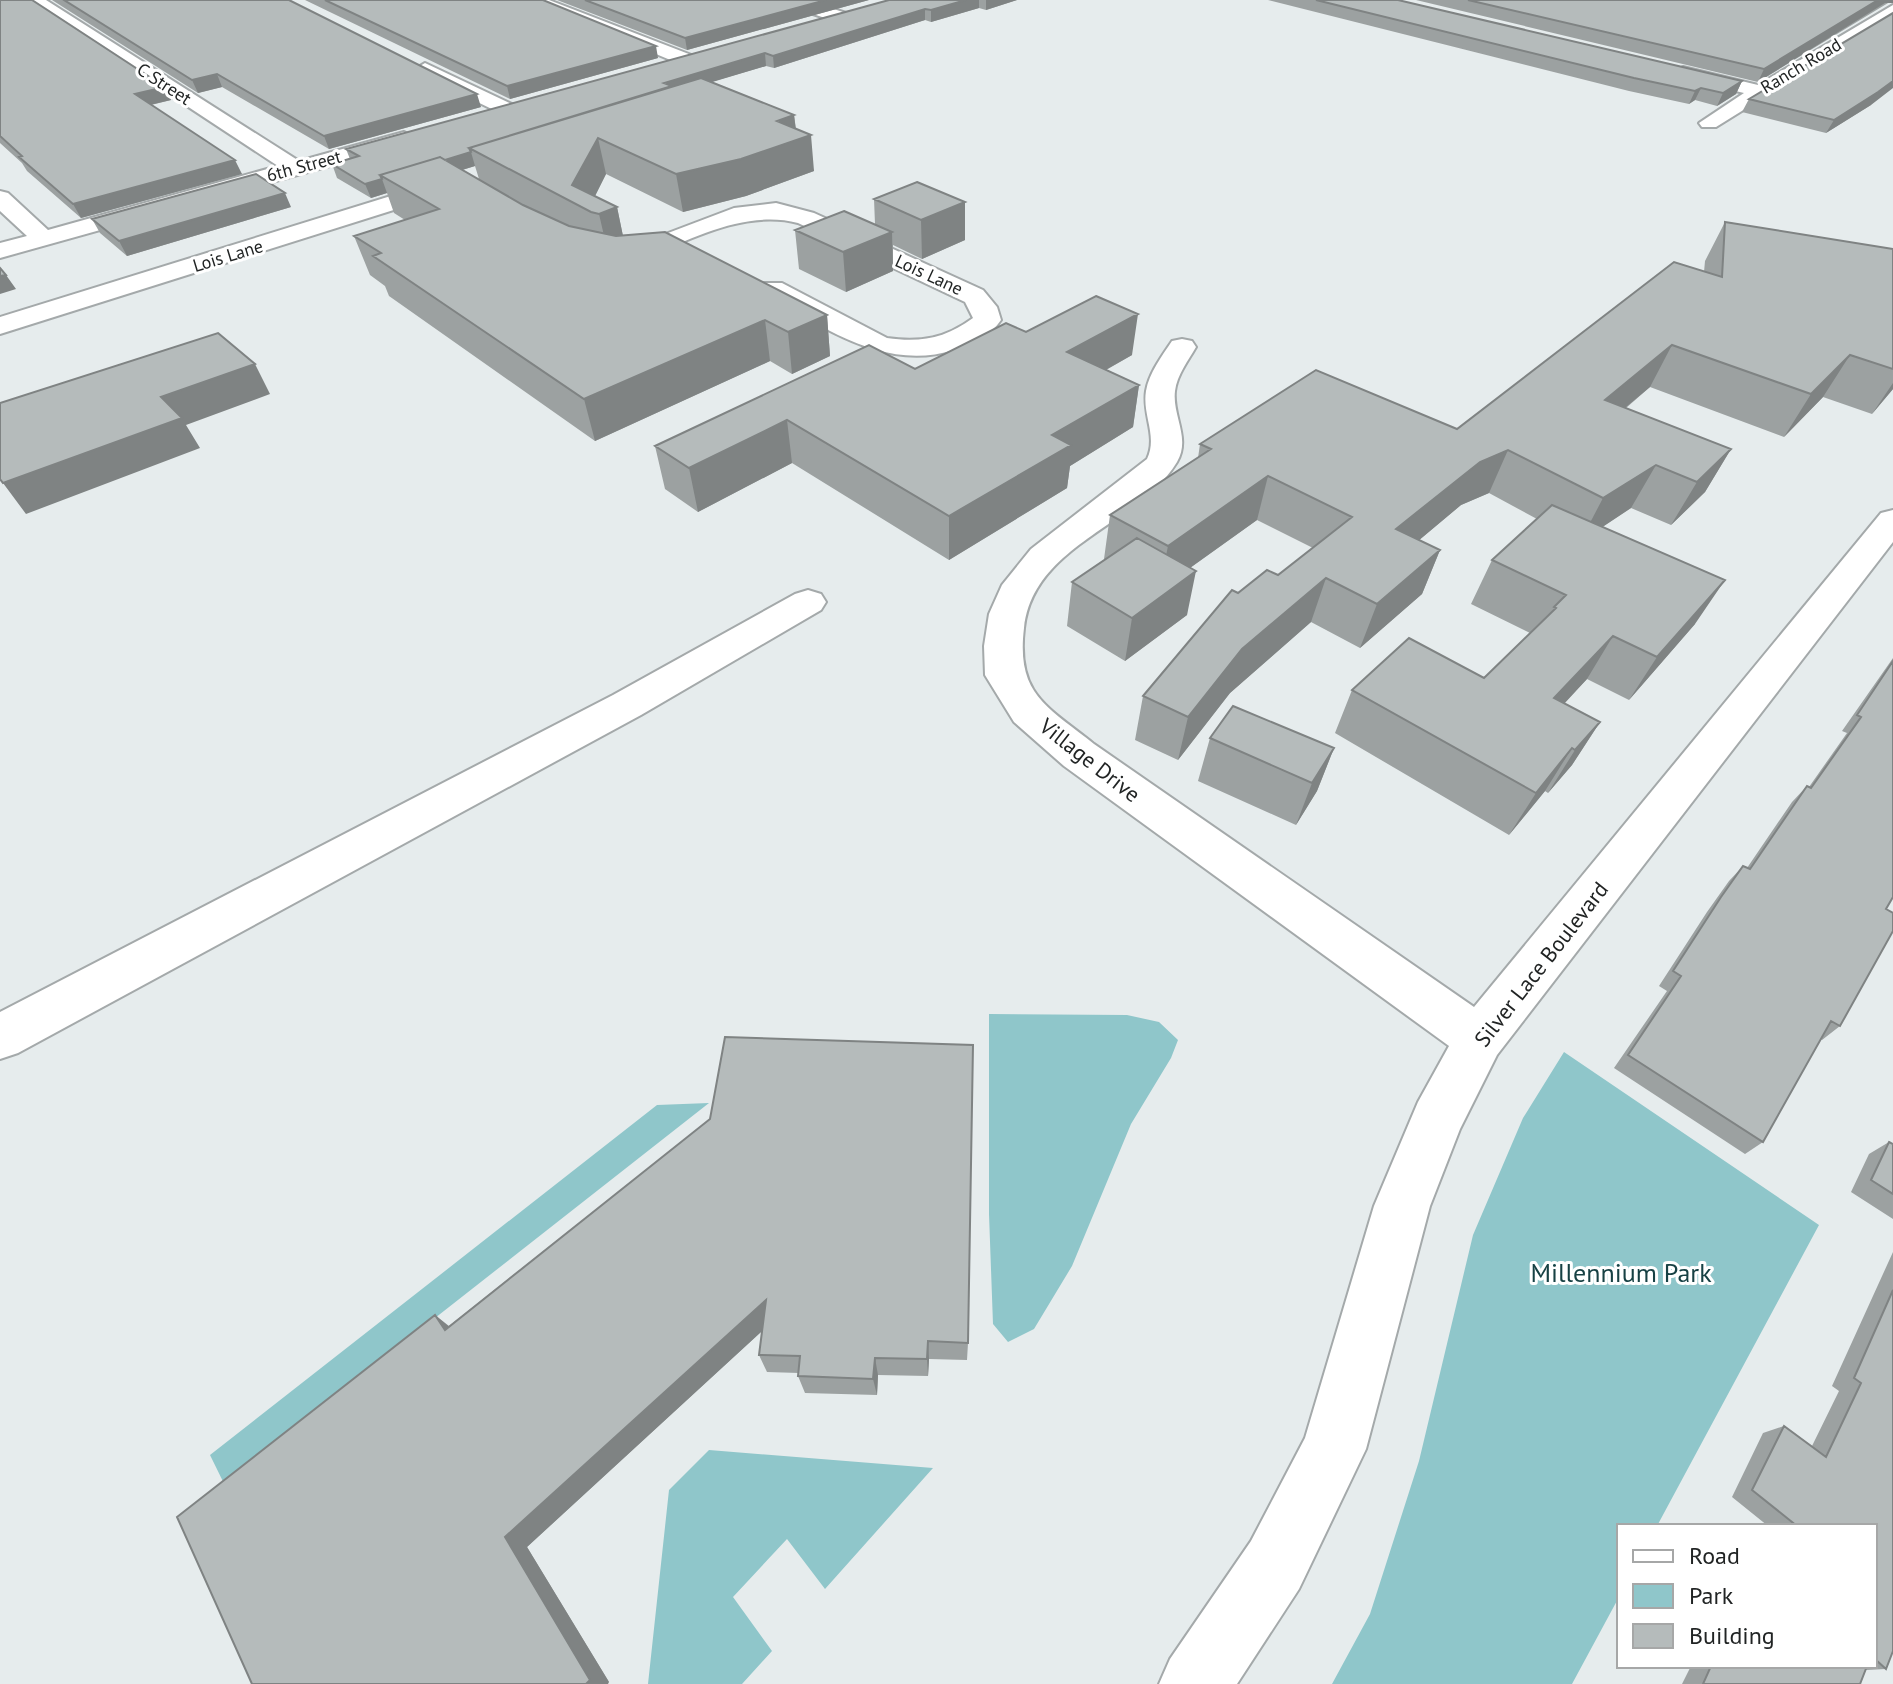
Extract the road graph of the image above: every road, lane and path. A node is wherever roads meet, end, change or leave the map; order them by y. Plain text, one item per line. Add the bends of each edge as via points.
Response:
1 (34, 0) edge
2 (534, 0) edge
3 (789, 0) edge
4 (1893, 10) edge
5 (810, 26) edge
6 (408, 60) edge
7 (1661, 68) edge
8 (655, 69) edge
9 (1759, 91) junction
10 (473, 119) edge
11 (1709, 123) dead end
12 (427, 132) edge
13 (295, 168) junction
14 (464, 184) edge
15 (0, 198) edge
16 (44, 239) junction
17 (0, 251) edge
18 (693, 257) edge
19 (747, 276) edge
20 (0, 326) edge
21 (1182, 347) dead end
22 (1893, 520) edge
23 (808, 602) dead end
24 (0, 1037) edge
25 (1479, 1039) junction
26 (1195, 1684) edge

1 - 13 street, C Street
2 - 8 street via 697,58
3 - 5 street via 848,15
4 - 9 street, Ranch Road
6 - 10 street via 516,108
7 - 9 street
9 - 11 street, Ranch Road
12 - 13 street, 6th Street
13 - 16 street, 6th Street
14 - 20 street, Lois Lane
15 - 16 street
16 - 17 street, 6th Street
18 - 19 street, Lois Lane via 642,266 600,262 742,213 776,210 806,218 974,296 987,320 949,345 915,351 880,345
21 - 25 street, Village Drive via 1160,395 1168,436 1166,457 1043,557 1020,585 1007,614 1004,675 1028,712 1079,755
22 - 25 street, Silver Lace Boulevard
23 - 24 street via 627,705
25 - 26 street, Silver Lace Boulevard via 1437,1120 1402,1206 1334,1449 1275,1565

